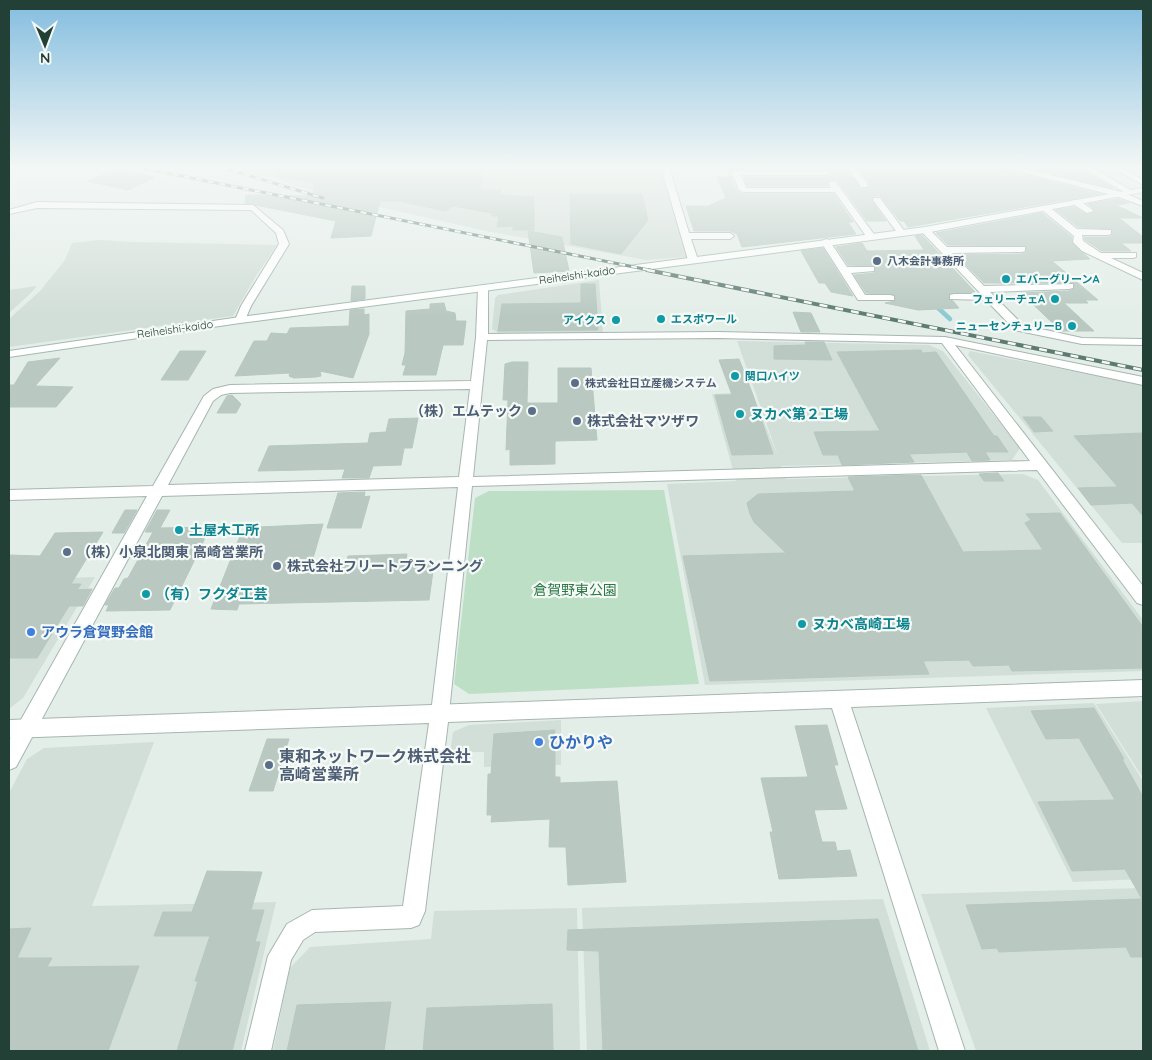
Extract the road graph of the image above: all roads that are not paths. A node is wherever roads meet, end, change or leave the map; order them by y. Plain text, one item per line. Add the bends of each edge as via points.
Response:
1 (263, 216) edge
2 (680, 216) edge
3 (856, 216) edge
4 (889, 216) edge
5 (999, 216) edge
6 (1056, 216) edge
7 (925, 230) junction
8 (1075, 232) junction
9 (1108, 232) dead end
10 (902, 233) junction
11 (686, 236) junction
12 (730, 236) dead end
13 (871, 237) junction
14 (826, 242) junction
15 (1022, 249) dead end
16 (944, 250) junction
17 (1099, 255) junction
18 (1133, 255) dead end
19 (693, 260) junction
20 (871, 269) dead end
21 (844, 270) junction
22 (1143, 277) edge
23 (1069, 286) dead end
24 (483, 288) junction
25 (984, 293) junction
26 (954, 297) dead end
27 (890, 298) dead end
28 (240, 320) junction
29 (482, 337) junction
30 (945, 340) junction
31 (1143, 342) edge
32 (9, 354) edge
33 (1143, 381) edge
34 (477, 385) junction
35 (1040, 465) junction
36 (466, 483) junction
37 (157, 491) junction
38 (9, 495) edge
39 (1143, 598) edge
40 (1143, 688) edge
41 (839, 700) junction
42 (440, 713) junction
43 (18, 728) edge
44 (9, 760) edge
45 (258, 1051) edge
46 (952, 1051) edge

1 - 28 street via 280,232 284,244
2 - 11 street
3 - 13 street
4 - 10 street
5 - 7 street, Reiheishi-kaido
6 - 8 street
7 - 10 street, Reiheishi-kaido
7 - 16 street
8 - 9 street
8 - 17 street via 1085,249
10 - 13 street, Reiheishi-kaido
11 - 12 street
11 - 19 street
13 - 14 street, Reiheishi-kaido
14 - 19 street, Reiheishi-kaido
14 - 21 street
15 - 16 street
16 - 25 street
17 - 18 street
17 - 22 street
19 - 24 street, Reiheishi-kaido
20 - 21 street
21 - 27 street via 862,298
23 - 25 street
24 - 28 street, Reiheishi-kaido
24 - 29 street
25 - 26 street
25 - 31 street via 1013,323 1029,332 1082,341
28 - 32 street, Reiheishi-kaido
29 - 30 street via 718,334
29 - 34 street
30 - 33 street
30 - 35 street
34 - 36 street
34 - 37 street via 230,389 217,392 208,399
35 - 36 street
35 - 39 street
36 - 37 street
36 - 42 street
37 - 38 street
37 - 43 street
40 - 41 street
41 - 42 street
41 - 46 street
42 - 43 street
42 - 45 street via 411,917 312,921 295,932 280,956
43 - 44 street

